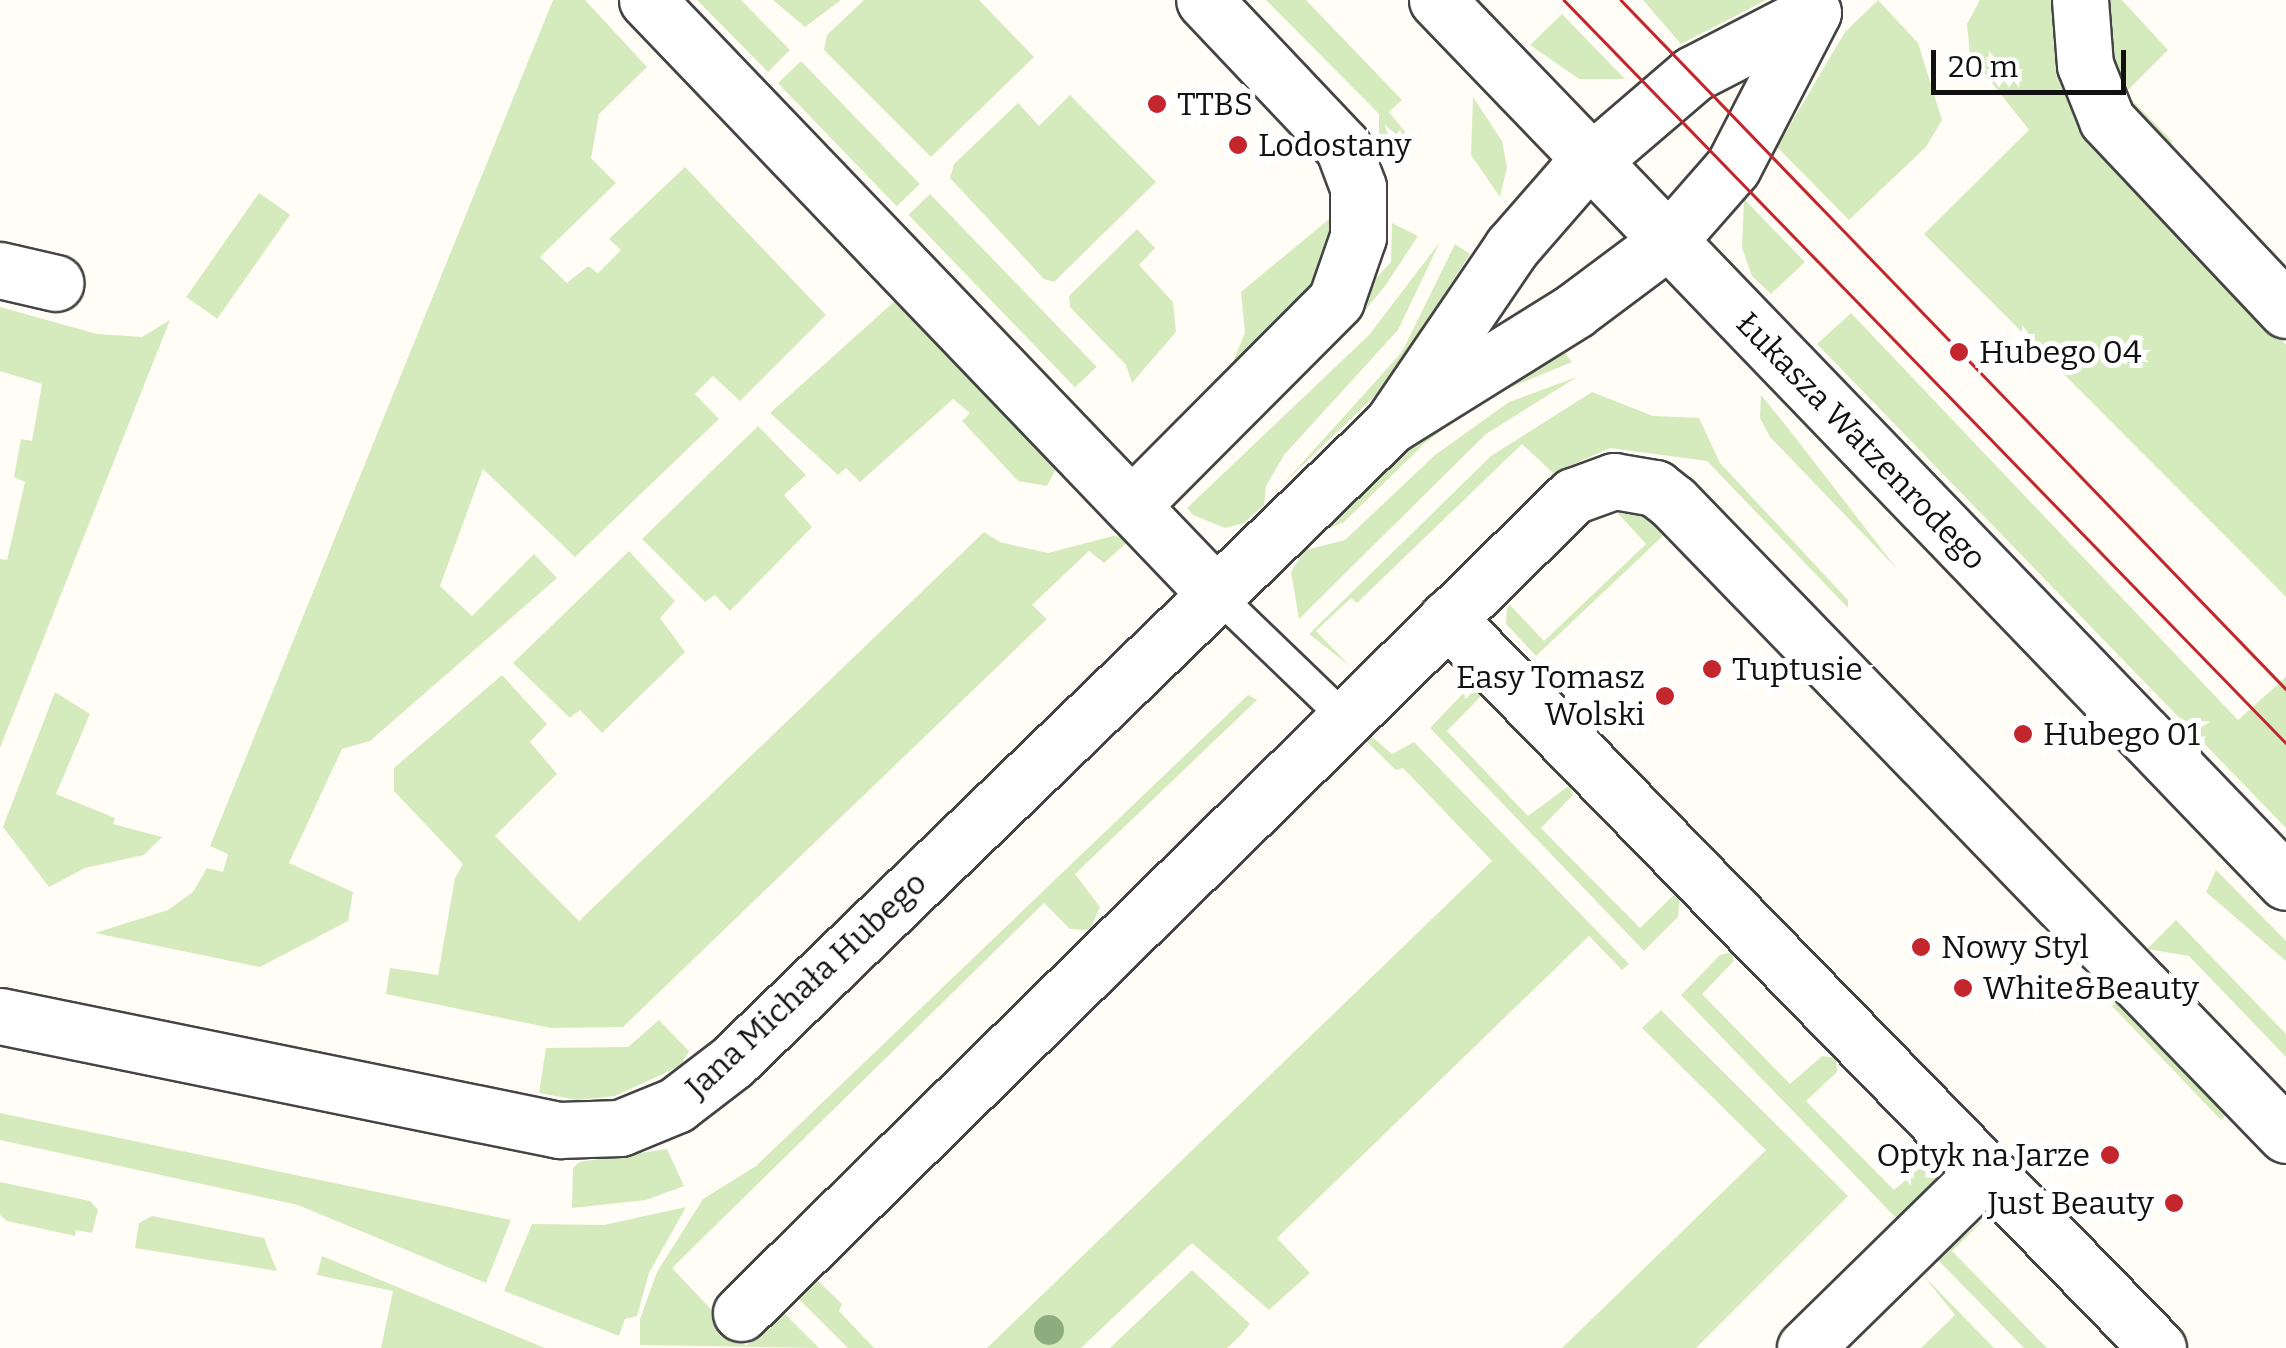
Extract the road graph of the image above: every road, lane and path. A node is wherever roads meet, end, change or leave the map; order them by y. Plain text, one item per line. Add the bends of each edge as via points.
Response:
1 (647, 0) edge
2 (1204, 0) edge
3 (1436, 0) edge
4 (2080, 0) edge
5 (1819, 6) edge
6 (1595, 159) junction
7 (1669, 240) junction
8 (0, 270) edge
9 (56, 283) dead end
10 (2286, 310) edge
11 (1392, 424) junction
12 (1133, 504) junction
13 (1215, 593) junction
14 (1447, 618) junction
15 (1348, 720) junction
16 (2286, 882) edge
17 (0, 1016) edge
18 (2286, 1135) edge
19 (1984, 1172) junction
20 (742, 1313) dead end
21 (1805, 1348) edge
22 (2158, 1348) edge

1 - 12 street
2 - 12 street via 1343,147 1358,187 1358,237 1336,300
3 - 6 street, Łukasza Watzenrodego
4 - 10 street via 2085,65 2106,120
5 - 6 street, Jana Michała Hubego via 1693,74
5 - 7 street, Jana Michała Hubego via 1733,167
6 - 7 street, Łukasza Watzenrodego
6 - 11 street, Jana Michała Hubego via 1512,247
7 - 11 street, Jana Michała Hubego via 1574,311
7 - 16 street, Łukasza Watzenrodego
8 - 9 street
11 - 13 street, Jana Michała Hubego
12 - 13 street
13 - 15 lane
13 - 17 street, Jana Michała Hubego via 732,1062 689,1097 637,1123 577,1132 526,1125
14 - 15 street
14 - 18 street via 1592,484 1631,480 1655,488
14 - 19 street
15 - 20 street
19 - 21 street
19 - 22 street

